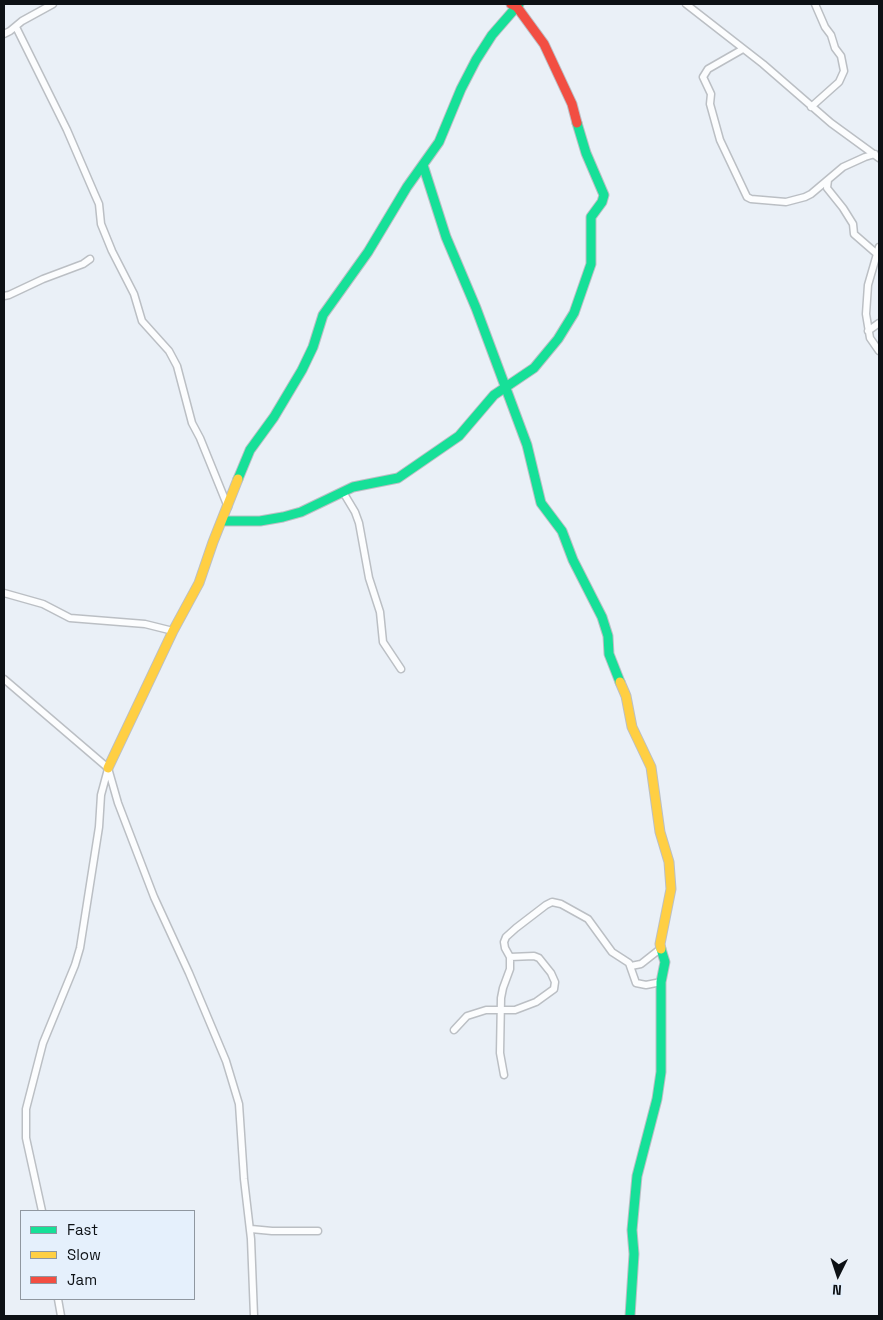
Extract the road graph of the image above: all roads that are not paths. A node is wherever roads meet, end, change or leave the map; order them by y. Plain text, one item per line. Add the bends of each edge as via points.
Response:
1 (53, 4) edge
2 (686, 4) edge
3 (815, 4) edge
4 (516, 5) edge
5 (16, 26) junction
6 (4, 34) edge
7 (743, 49) junction
8 (811, 107) junction
9 (877, 156) edge
10 (423, 165) junction
11 (828, 180) junction
12 (879, 247) edge
13 (877, 254) junction
14 (90, 259) dead end
15 (4, 296) edge
16 (879, 323) edge
17 (868, 331) junction
18 (879, 351) edge
19 (506, 387) junction
20 (343, 492) junction
21 (228, 506) junction
22 (222, 521) junction
23 (4, 593) edge
24 (173, 631) junction
25 (401, 669) dead end
26 (4, 679) edge
27 (108, 768) junction
28 (660, 949) junction
29 (510, 957) junction
30 (631, 966) junction
31 (662, 982) junction
32 (502, 1010) junction
33 (454, 1030) dead end
34 (504, 1075) dead end
35 (42, 1210) edge
36 (251, 1229) junction
37 (318, 1231) dead end
38 (58, 1300) edge
39 (61, 1316) edge
40 (254, 1316) edge
41 (630, 1316) edge

1 - 5 street
2 - 7 street
3 - 8 street via 841,56 844,71 839,82
4 - 10 street via 476,60 439,142
4 - 19 street via 544,44 565,89 604,197 591,217 591,264 574,313 534,368
5 - 6 street
5 - 21 street via 99,204 101,224 134,294 142,321 169,351 177,366 192,423
7 - 8 street
7 - 11 street via 708,70 703,78 711,93 710,104 720,140 747,197 788,202 808,196
8 - 9 street
9 - 11 street via 863,157 843,167
10 - 19 street via 446,237
10 - 21 street via 368,252 323,314 302,370 250,450
11 - 13 street via 827,188 854,224 854,234
12 - 13 street
13 - 17 street via 867,290
14 - 15 street
16 - 17 street
17 - 18 street
19 - 20 street via 484,404 459,436 410,471 398,478
19 - 28 street via 527,444 541,503 562,531 602,617 609,654 626,696 632,727 651,767 660,832 671,877
20 - 22 street via 283,517
20 - 25 street via 358,523 369,578 380,612 382,642
21 - 22 street
22 - 24 street via 199,583
23 - 24 street via 43,604 70,618 145,624
24 - 27 street
26 - 27 street
27 - 35 street via 101,795 80,948 43,1043 26,1109 26,1138
27 - 36 street via 152,892 236,1090
28 - 30 street via 641,964
28 - 31 street via 665,962
29 - 30 street via 504,945 506,937 541,909 556,902 588,919 612,952
29 - 32 street
29 - 32 street via 539,958 551,973 554,989 536,1002 515,1010
30 - 31 street via 636,983
31 - 41 street via 661,1072 637,1176
32 - 33 street via 486,1010 467,1016
32 - 34 street via 500,1053
36 - 37 street
36 - 40 street
38 - 39 street

